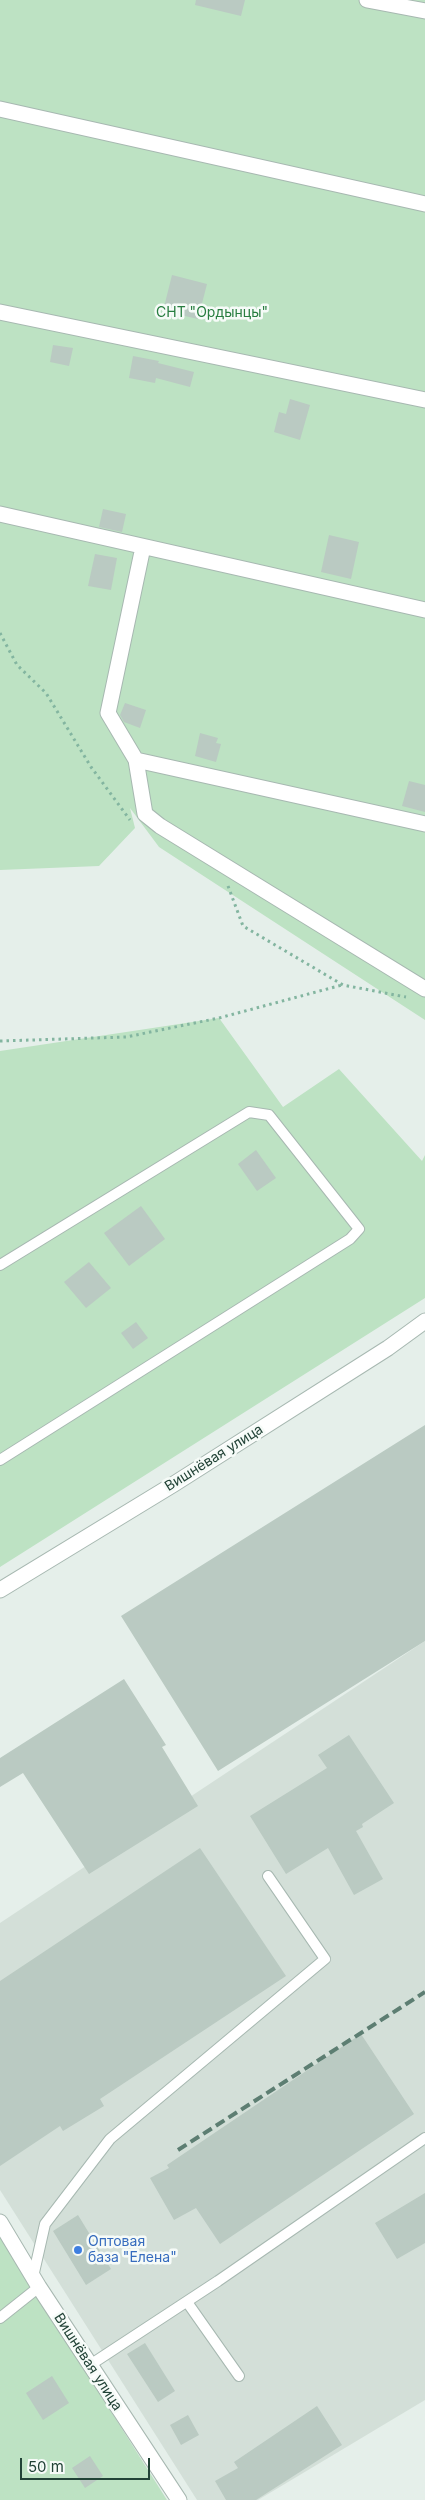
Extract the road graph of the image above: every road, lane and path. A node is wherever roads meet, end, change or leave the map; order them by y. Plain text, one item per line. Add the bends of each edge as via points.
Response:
1 (367, 0) edge
2 (425, 11) edge
3 (0, 109) edge
4 (425, 204) edge
5 (0, 312) edge
6 (425, 400) edge
7 (0, 514) edge
8 (143, 546) junction
9 (425, 610) edge
10 (136, 760) junction
11 (425, 824) edge
12 (343, 985) dead end
13 (425, 989) edge
14 (0, 1041) edge
15 (0, 1265) edge
16 (425, 1321) edge
17 (0, 1460) edge
18 (0, 1590) edge
19 (268, 1876) dead end
20 (425, 2138) edge
21 (0, 2222) edge
22 (36, 2282) junction
23 (187, 2302) junction
24 (0, 2318) edge
25 (90, 2365) junction
26 (239, 2376) dead end
27 (179, 2500) edge

1 - 2 street
3 - 4 street
5 - 6 street
7 - 8 street
8 - 9 street
8 - 10 street via 108,713
10 - 11 street
10 - 13 street via 145,814 160,826
12 - 14 path via 219,1018 126,1037
15 - 17 lane via 249,1112 269,1115 359,1229 350,1239
16 - 18 street, Вишнёвая улица via 182,1479
19 - 22 lane via 325,1959 110,2139 45,2224
20 - 23 lane
21 - 22 street, Вишнёвая улица
22 - 24 lane
22 - 25 street, Вишнёвая улица
23 - 25 lane
23 - 26 lane
25 - 27 street, Вишнёвая улица

